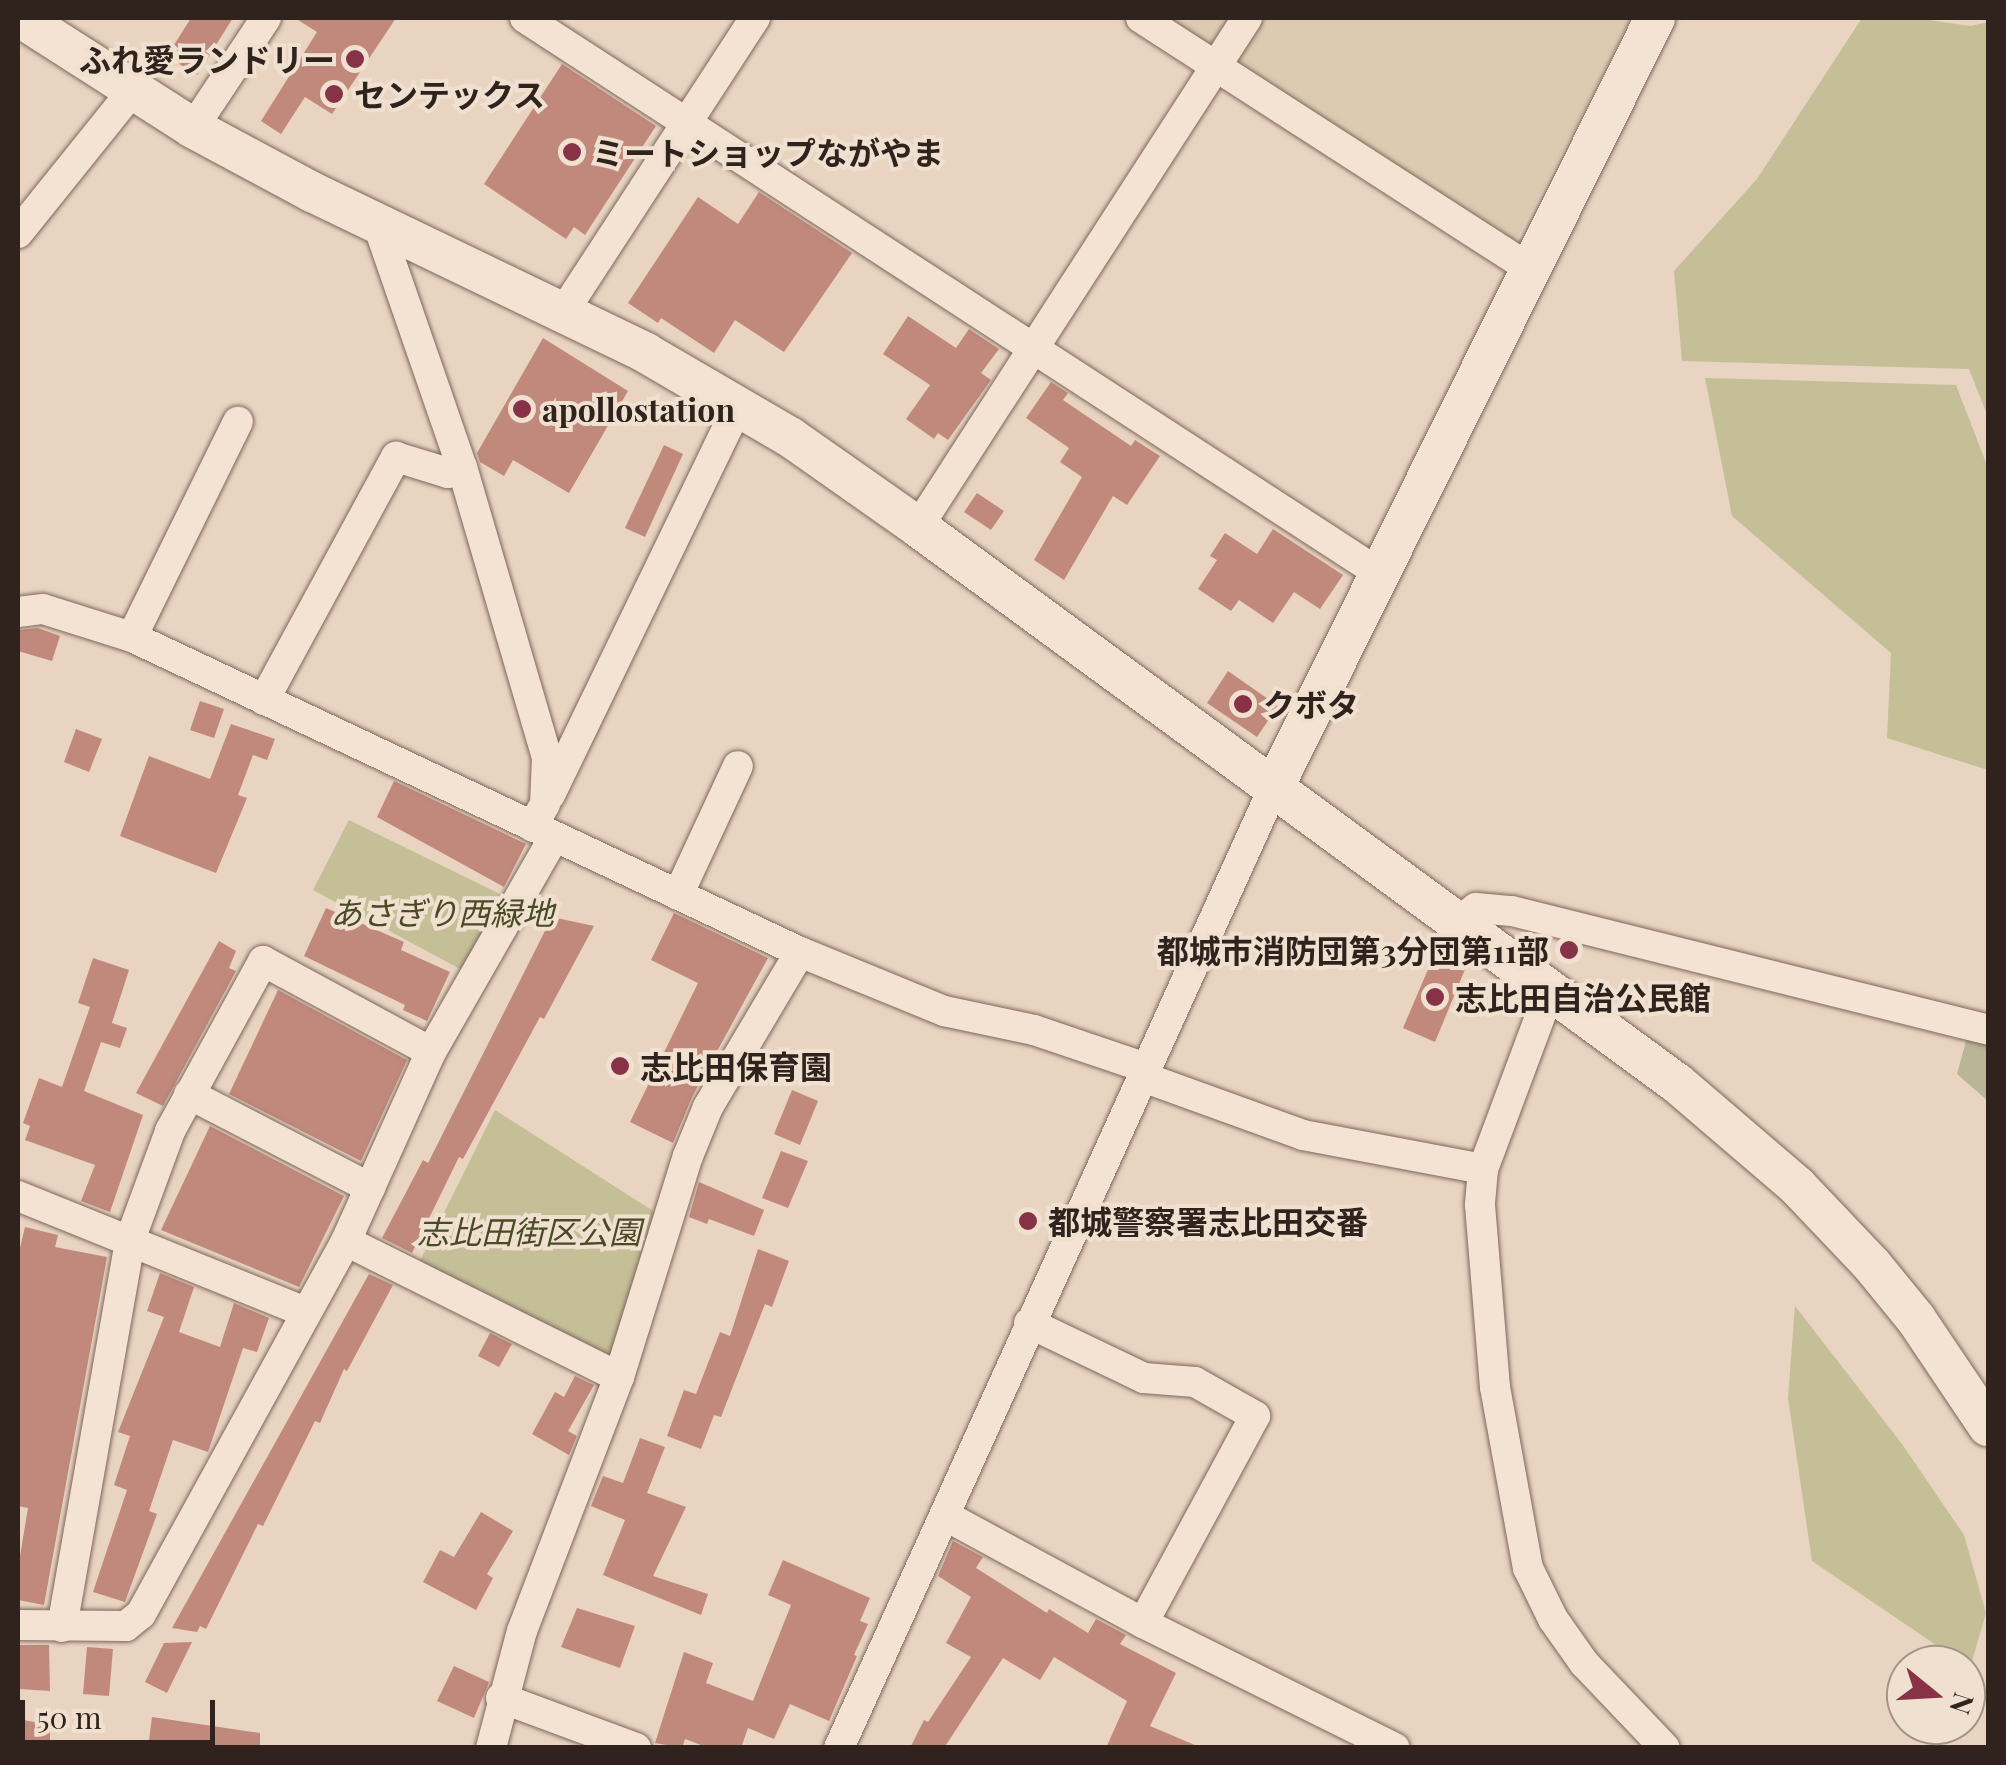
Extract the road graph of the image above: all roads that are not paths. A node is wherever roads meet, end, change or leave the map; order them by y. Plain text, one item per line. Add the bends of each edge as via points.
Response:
1 (20, 18) edge
2 (266, 18) edge
3 (525, 18) edge
4 (755, 18) edge
5 (1141, 18) edge
6 (1246, 18) edge
7 (1655, 18) edge
8 (1215, 66) junction
9 (133, 90) junction
10 (687, 122) junction
11 (193, 128) junction
12 (377, 222) junction
13 (18, 233) edge
14 (1528, 267) junction
15 (564, 311) junction
16 (1032, 348) junction
17 (738, 406) junction
18 (238, 422) dead end
19 (462, 467) junction
20 (918, 527) junction
21 (1379, 573) junction
22 (18, 612) edge
23 (132, 638) junction
24 (264, 700) junction
25 (738, 766) dead end
26 (1273, 789) junction
27 (544, 823) junction
28 (678, 895) junction
29 (1458, 922) junction
30 (800, 952) junction
31 (1550, 990) junction
32 (1988, 1030) edge
33 (431, 1052) junction
34 (1143, 1068) junction
35 (189, 1094) junction
36 (1483, 1168) junction
37 (370, 1188) junction
38 (18, 1196) edge
39 (130, 1240) junction
40 (346, 1241) junction
41 (305, 1312) junction
42 (1029, 1322) junction
43 (620, 1378) junction
44 (1988, 1426) edge
45 (946, 1516) junction
46 (1143, 1623) junction
47 (18, 1626) edge
48 (62, 1627) junction
49 (502, 1698) junction
50 (1636, 1737) edge
51 (491, 1748) edge
52 (636, 1748) edge
53 (838, 1748) edge
54 (1396, 1748) edge
55 (1664, 1748) edge

1 - 9 street
2 - 11 street
3 - 10 street
4 - 10 street
5 - 8 street
6 - 8 street
7 - 14 street
8 - 14 street
8 - 16 street
9 - 11 street
9 - 13 street
10 - 15 street
10 - 16 street
11 - 12 street
12 - 15 street
12 - 19 street
14 - 21 street
15 - 17 street
16 - 20 street
16 - 21 street
17 - 20 street
17 - 27 street
18 - 23 street
19 - 24 street via 448,473 396,457
19 - 27 street via 547,757
20 - 26 street
21 - 26 street
22 - 23 street via 43,609
23 - 24 street
24 - 27 street
25 - 28 street
26 - 29 street
26 - 34 street
27 - 28 street
27 - 33 street
28 - 30 street
29 - 31 street
29 - 32 street via 1476,908 1512,911
30 - 34 street via 944,1011 1034,1030
30 - 43 street via 708,1106
31 - 36 street
31 - 44 street via 1678,1084 1797,1186 1916,1319
33 - 35 street via 262,961
33 - 37 street
34 - 36 street via 1154,1081 1303,1135
34 - 42 street
35 - 37 street
35 - 39 street
36 - 50 street via 1480,1205 1495,1386 1528,1568 1553,1619
37 - 40 street
38 - 39 street
39 - 41 street
39 - 48 street
40 - 41 street
40 - 43 street
41 - 48 street via 141,1614 126,1626
42 - 45 street
42 - 46 street via 1144,1378 1195,1382 1255,1416
43 - 49 street
45 - 46 street
45 - 53 street
46 - 54 street
47 - 48 street
49 - 51 street
49 - 52 street
50 - 55 street

